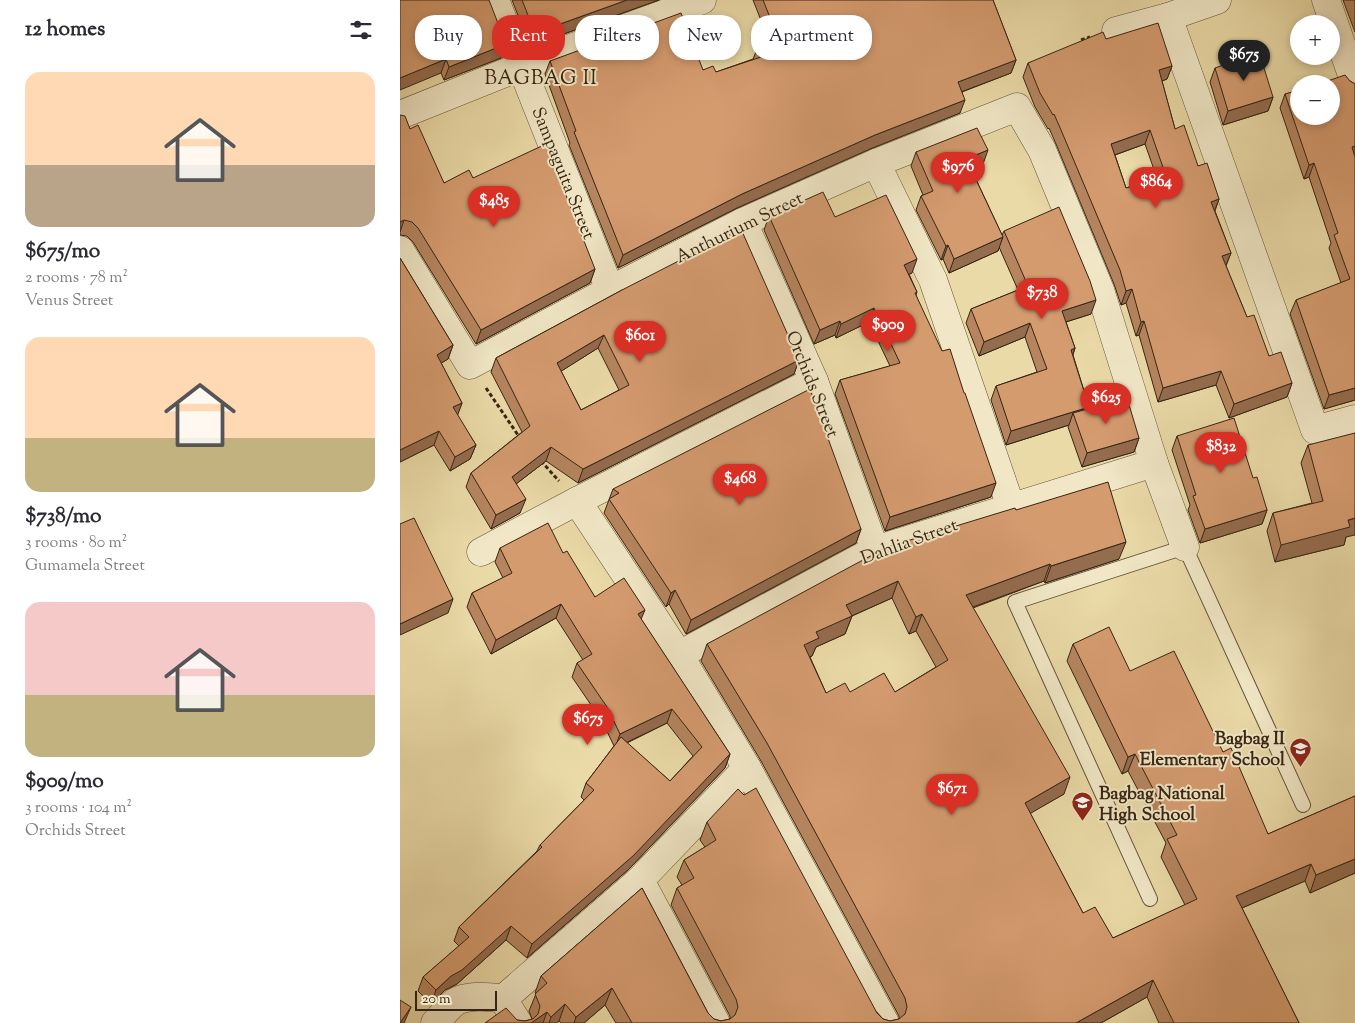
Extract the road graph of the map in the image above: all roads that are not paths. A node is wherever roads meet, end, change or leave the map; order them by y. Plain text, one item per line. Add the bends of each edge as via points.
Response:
1 (496, 0) edge
2 (702, 0) edge
3 (1217, 0) edge
4 (1326, 0) edge
5 (1168, 17) junction
6 (1116, 31) dead end
7 (522, 66) junction
8 (1355, 84) edge
9 (400, 115) edge
10 (876, 163) junction
11 (743, 222) junction
12 (400, 250) edge
13 (610, 290) junction
14 (814, 381) junction
15 (1355, 419) edge
16 (1154, 463) junction
17 (577, 501) junction
18 (1011, 507) junction
19 (1185, 547) junction
20 (875, 550) junction
21 (481, 552) dead end
22 (679, 655) junction
23 (747, 768) junction
24 (1303, 805) dead end
25 (640, 880) junction
26 (1150, 899) dead end
27 (503, 999) junction
28 (435, 1023) edge
29 (518, 1023) edge
30 (716, 1023) edge
31 (885, 1023) edge

1 - 7 street, Sampaguita Street
2 - 7 street
3 - 5 street
4 - 8 street
5 - 6 street
5 - 15 street via 1316,430
7 - 9 street
7 - 13 street, Sampaguita Street
10 - 11 street, Anthurium Street
10 - 16 street, Anthurium Street via 1017,107 1042,150 1100,290
10 - 18 street via 933,280
11 - 13 street, Anthurium Street
11 - 14 street, Orchids Street
12 - 13 street, Anthurium Street via 470,364
14 - 17 street
14 - 20 street, Orchids Street
16 - 18 street, Dahlia Street
16 - 19 street
17 - 21 street
17 - 22 street
18 - 20 street, Dahlia Street
19 - 24 lane
19 - 26 lane via 1015,602
20 - 22 street, Dahlia Street
22 - 23 street
23 - 25 street
23 - 31 street
25 - 27 street
25 - 30 street
27 - 28 street via 483,996 455,1002
27 - 29 street

